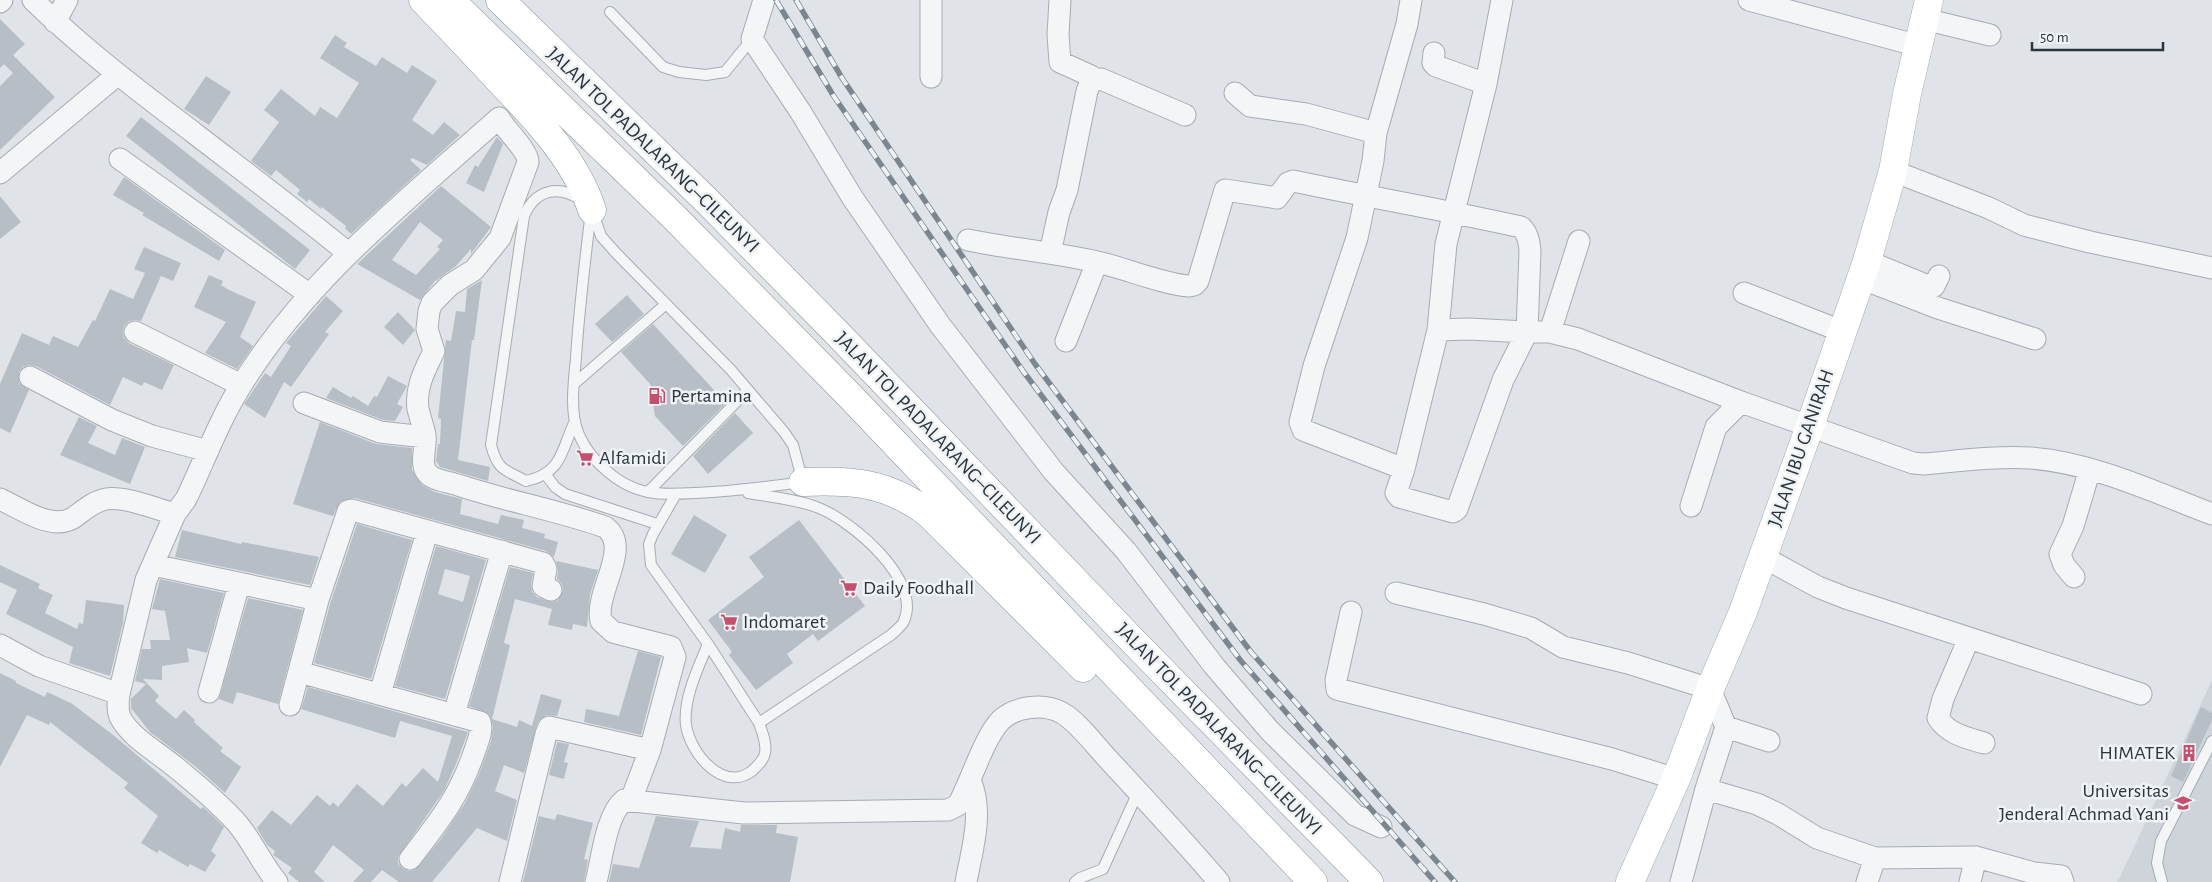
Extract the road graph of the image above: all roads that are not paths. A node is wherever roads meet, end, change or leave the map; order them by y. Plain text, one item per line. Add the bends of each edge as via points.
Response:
1 (33, 0) edge
2 (68, 0) edge
3 (423, 0) edge
4 (450, 0) edge
5 (500, 0) edge
6 (764, 0) edge
7 (931, 0) edge
8 (1060, 0) edge
9 (1411, 0) edge
10 (1502, 0) edge
11 (1749, 0) edge
12 (1800, 7) edge
13 (1927, 9) edge
14 (610, 12) dead end
15 (55, 22) junction
16 (1990, 35) dead end
17 (752, 39) junction
18 (1919, 46) junction
19 (1434, 53) dead end
20 (117, 75) junction
21 (931, 77) dead end
22 (1092, 79) junction
23 (1486, 84) junction
24 (1235, 93) dead end
25 (1185, 115) dead end
26 (1376, 133) junction
27 (120, 160) dead end
28 (1893, 171) junction
29 (0, 173) edge
30 (1366, 197) junction
31 (592, 210) junction
32 (1455, 212) junction
33 (968, 240) dead end
34 (1579, 241) dead end
35 (348, 253) junction
36 (1050, 253) junction
37 (1097, 262) junction
38 (2212, 268) edge
39 (1864, 270) junction
40 (1939, 276) dead end
41 (1744, 293) dead end
42 (310, 295) junction
43 (666, 304) junction
44 (1438, 330) junction
45 (135, 332) dead end
46 (1527, 332) junction
47 (1550, 332) junction
48 (1841, 332) junction
49 (2035, 339) dead end
50 (1066, 342) dead end
51 (30, 377) dead end
52 (574, 384) junction
53 (241, 385) junction
54 (748, 390) junction
55 (1741, 402) junction
56 (304, 403) dead end
57 (575, 421) junction
58 (1810, 426) junction
59 (425, 437) junction
60 (208, 451) junction
61 (1404, 469) junction
62 (2090, 470) junction
63 (546, 475) junction
64 (803, 482) junction
65 (740, 491) junction
66 (648, 492) junction
67 (676, 494) junction
68 (0, 499) edge
69 (1692, 506) dead end
70 (175, 514) junction
71 (2212, 514) edge
72 (657, 524) junction
73 (427, 532) junction
74 (502, 551) junction
75 (1763, 557) junction
76 (152, 565) junction
77 (2074, 577) dead end
78 (239, 584) junction
79 (551, 590) dead end
80 (1396, 593) dead end
81 (318, 600) junction
82 (1352, 612) dead end
83 (1969, 638) junction
84 (708, 644) junction
85 (0, 645) edge
86 (298, 672) junction
87 (1710, 689) junction
88 (209, 692) dead end
89 (119, 694) junction
90 (380, 694) junction
91 (2141, 694) dead end
92 (290, 705) dead end
93 (1145, 707) junction
94 (454, 714) junction
95 (759, 723) junction
96 (1726, 727) junction
97 (1769, 741) dead end
98 (2212, 741) edge
99 (1984, 743) dead end
100 (650, 750) junction
101 (1676, 779) junction
102 (970, 780) junction
103 (1706, 789) junction
104 (1138, 792) junction
105 (631, 800) junction
106 (1382, 828) dead end
107 (1976, 857) junction
108 (1875, 858) junction
109 (410, 859) dead end
110 (266, 877) edge
111 (510, 882) edge
112 (596, 882) edge
113 (966, 882) edge
114 (1075, 882) edge
115 (1219, 882) edge
116 (1313, 882) edge
117 (1369, 882) edge
118 (1630, 882) edge
119 (1681, 882) edge
120 (1867, 882) edge
121 (1970, 882) edge
122 (2062, 882) edge
123 (2162, 882) edge

1 - 15 street
2 - 15 street
3 - 31 main road via 534,117 585,190
4 - 93 main road, JALAN TOL PADALARANG–CILEUNYI via 675,218 849,395
5 - 117 main road, JALAN TOL PADALARANG–CILEUNYI via 706,200
6 - 17 street
7 - 21 street
8 - 22 street via 1060,62
9 - 26 street
10 - 23 street
11 - 12 street
12 - 18 street
13 - 16 street
13 - 18 main road, JALAN IBU GANIRAH
14 - 17 lane via 662,67 679,72 706,75 725,72
15 - 20 street
17 - 106 street via 800,110 852,197 940,325 1054,472 1126,551 1215,667 1270,731 1355,815
18 - 28 main road, JALAN IBU GANIRAH
19 - 23 street via 1433,63 1436,66
20 - 29 street
20 - 35 street
22 - 25 street via 1101,79
22 - 36 street
23 - 32 street
24 - 26 street via 1250,106 1306,114
26 - 30 street
27 - 42 street
28 - 38 street via 2024,225
28 - 39 main road, JALAN IBU GANIRAH
30 - 32 street
30 - 37 street via 1293,181 1277,198 1225,190 1198,281 1194,285 1185,286
30 - 61 street via 1357,238 1314,366 1300,422 1303,430
31 - 43 lane via 601,236
31 - 52 lane via 581,286
31 - 63 lane via 572,194 555,191 536,198 524,216 491,445 495,461 504,469 526,480
32 - 44 street via 1446,244
32 - 46 street via 1521,227 1525,231 1530,251
33 - 36 street
34 - 47 street
35 - 42 street
35 - 59 street via 499,118 508,134 528,156 500,238 474,270 432,303 427,328 434,351 418,392
36 - 37 street
37 - 50 street
39 - 40 street via 1928,286 1934,286
39 - 48 main road, JALAN IBU GANIRAH
39 - 49 street via 1938,308
41 - 48 street
42 - 53 street via 275,336
43 - 52 lane
43 - 54 lane
44 - 46 street
44 - 61 street
45 - 53 street
46 - 47 street
46 - 61 street via 1500,388 1456,512 1397,496
47 - 55 street via 1578,339
48 - 58 main road, JALAN IBU GANIRAH
51 - 60 street via 112,420 152,436
52 - 57 lane
53 - 60 street
54 - 64 lane via 794,445
54 - 66 lane
55 - 58 street
55 - 69 street via 1716,427
56 - 59 street via 380,432
57 - 63 lane via 560,460
57 - 66 lane via 579,434 598,464 621,481
58 - 62 street via 1913,463 2029,458
58 - 75 main road, JALAN IBU GANIRAH
59 - 100 street via 423,454 429,475 471,490 597,524 614,536 616,543 601,604 601,621 613,632 671,647 675,657
60 - 70 street via 186,499
62 - 71 street
62 - 77 street via 2073,526 2060,554
63 - 72 lane via 565,494
64 - 65 lane
64 - 93 main road via 842,481 874,485 911,500 928,513 1092,677
65 - 67 lane
65 - 95 lane via 819,508 845,521 874,546 903,584 908,602 904,622 891,635
66 - 67 lane
67 - 72 lane
68 - 70 street via 47,521 57,522 70,520 92,505 109,499
70 - 76 street
72 - 84 lane via 649,544 651,565
73 - 74 street
73 - 81 street via 352,510 348,512
73 - 90 street
74 - 79 street via 542,563 546,570 543,586
74 - 94 street
75 - 83 street via 1818,588
75 - 87 main road, JALAN IBU GANIRAH
76 - 78 street
76 - 89 street via 140,598
78 - 81 street
78 - 88 street
80 - 87 street via 1531,628 1563,647
81 - 86 street
82 - 101 street via 1336,680 1337,689 1612,759
83 - 91 street
83 - 99 street via 1943,698 1938,718 1961,737
84 - 95 lane
84 - 95 lane via 698,666 687,710 689,736 698,753 722,776 745,776 758,766 765,755 766,745
85 - 89 street via 39,666
86 - 90 street
86 - 92 street
87 - 96 street
87 - 101 main road, JALAN IBU GANIRAH
89 - 110 street via 120,715 126,726 235,820 248,836
90 - 94 street
93 - 116 main road, JALAN TOL PADALARANG–CILEUNYI
94 - 109 street via 478,721 481,730 457,795
96 - 97 street
96 - 103 street
98 - 123 lane via 2162,841 2157,863
100 - 105 street
100 - 111 street via 553,727 548,729
101 - 118 main road, JALAN IBU GANIRAH
102 - 104 street via 1000,721 1025,708 1046,707 1062,713
102 - 105 street via 958,805 948,810 744,813
102 - 113 street via 976,793 977,814
103 - 108 street via 1757,804 1817,838
103 - 119 street
104 - 114 lane via 1103,869
104 - 115 street
105 - 112 street via 624,800 615,811
107 - 108 street
107 - 121 street
107 - 122 street via 2034,873 2061,876
108 - 120 street

